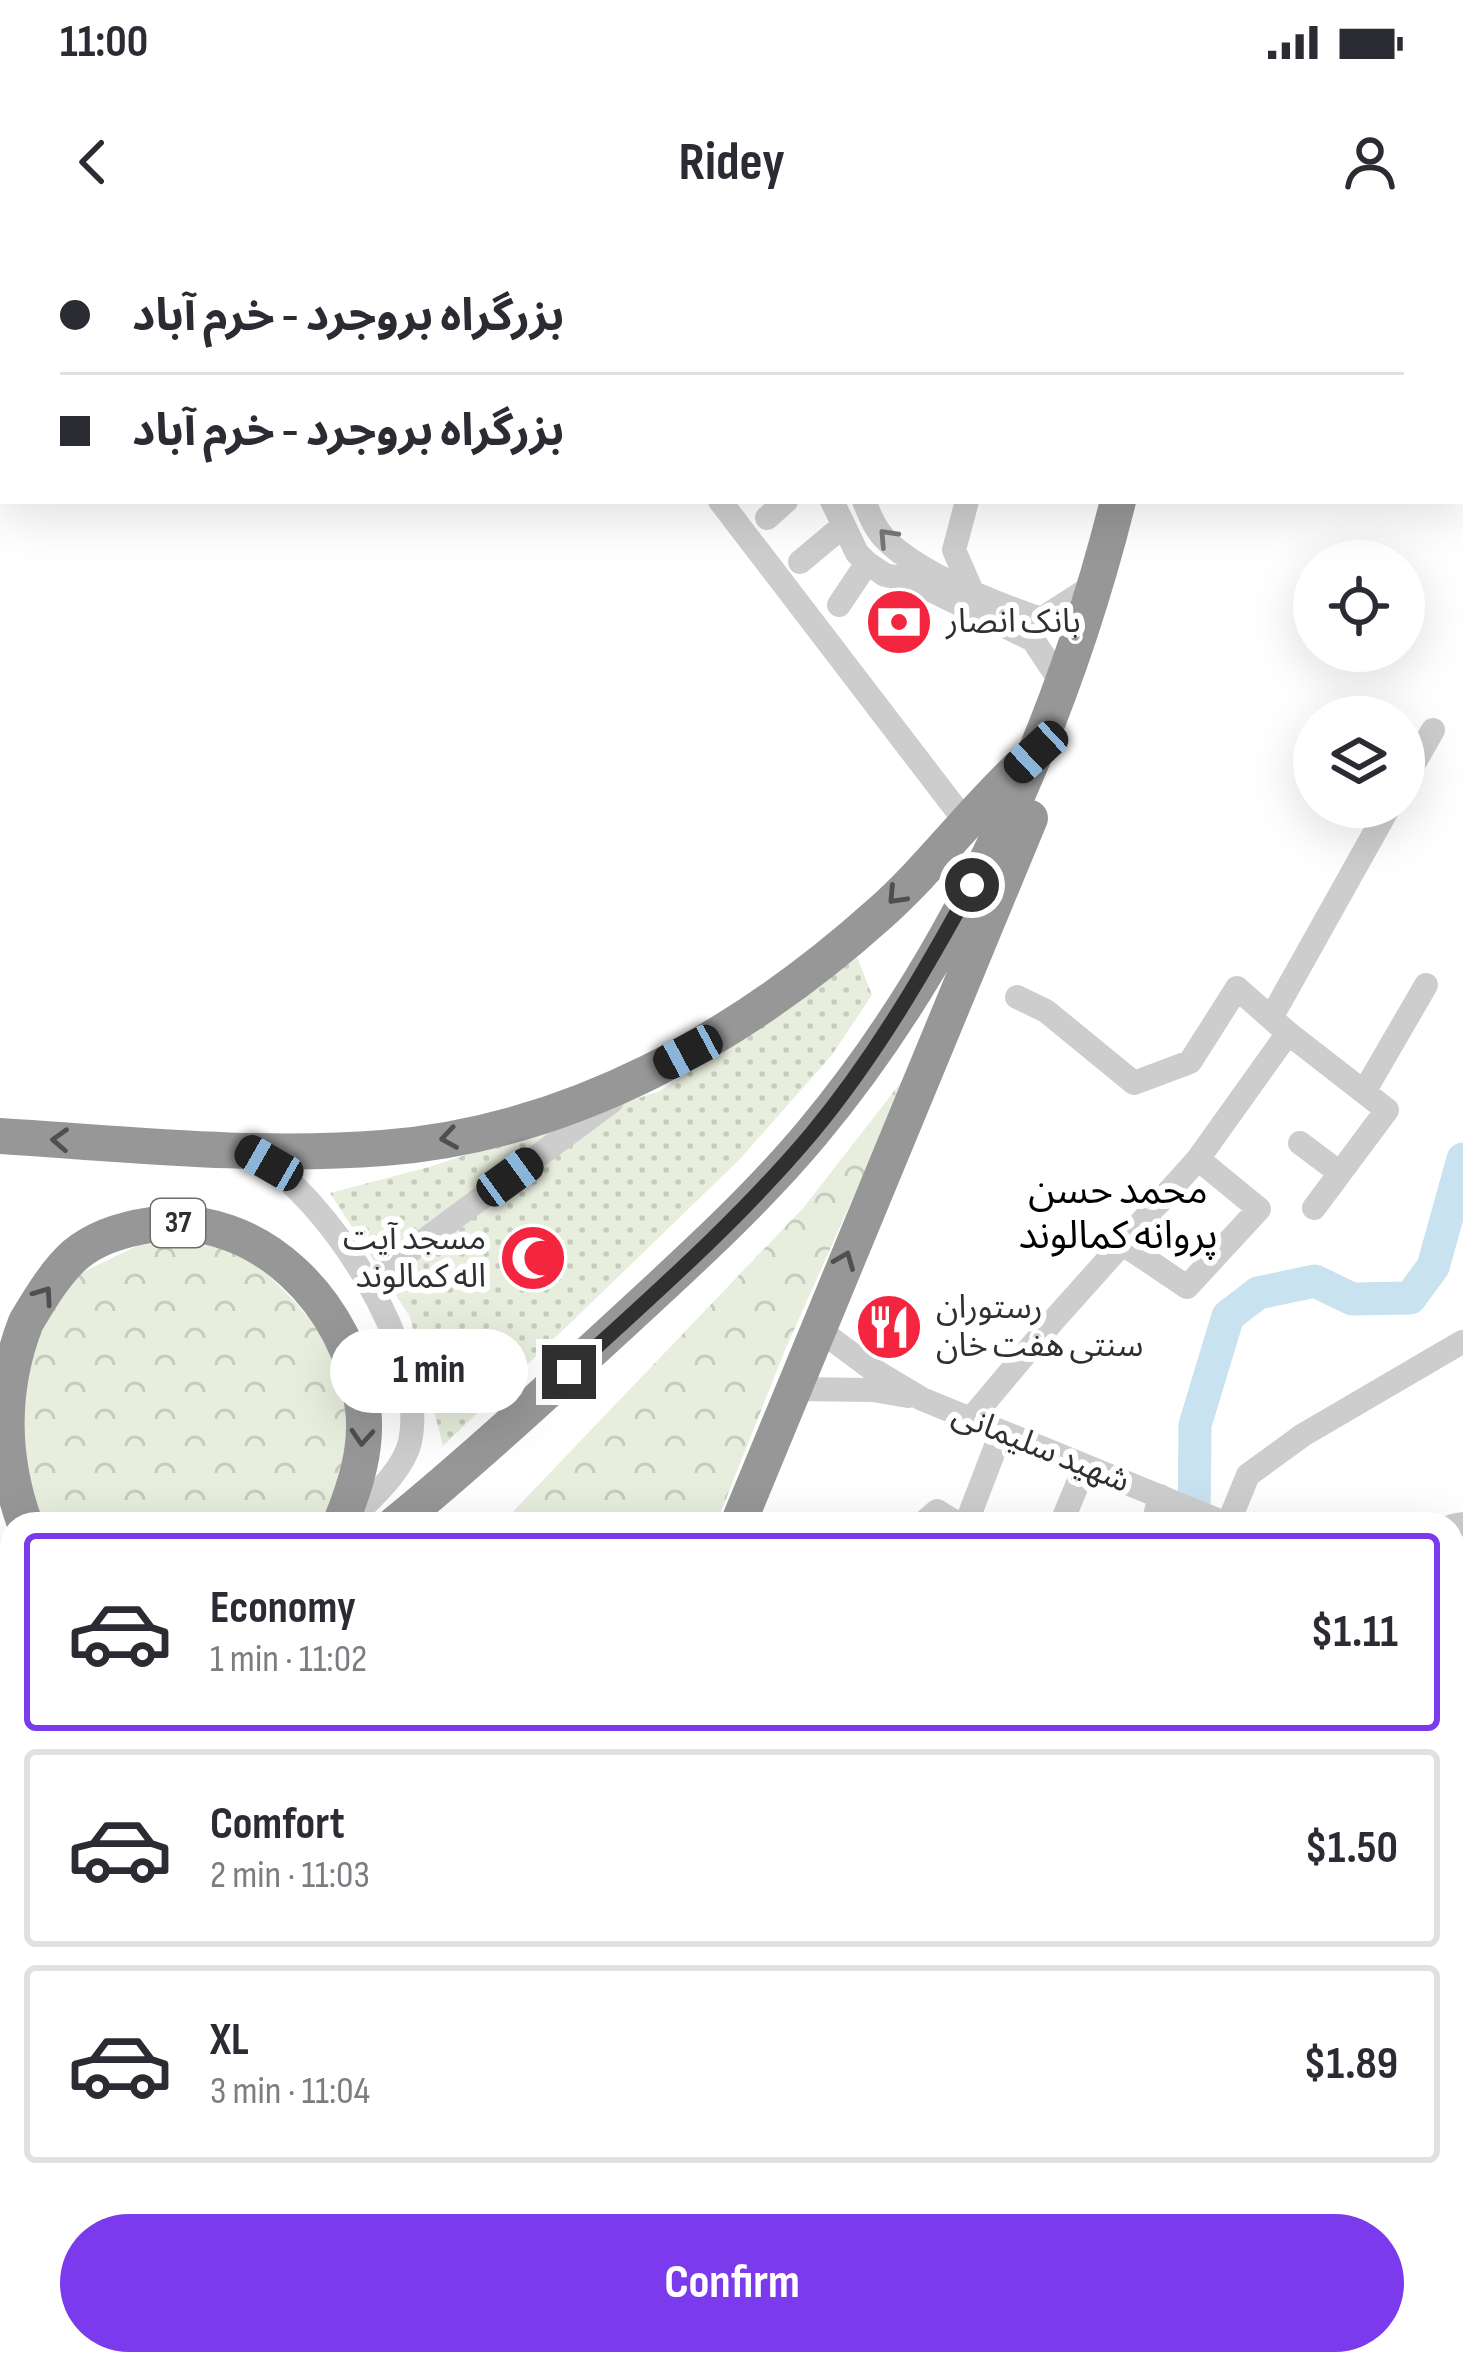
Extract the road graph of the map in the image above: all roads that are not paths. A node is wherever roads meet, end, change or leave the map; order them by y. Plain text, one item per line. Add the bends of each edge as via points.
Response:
1 (722, 504) edge
2 (833, 504) edge
3 (866, 504) edge
4 (966, 504) edge
5 (1117, 504) edge
6 (1128, 504) edge
7 (843, 526) junction
8 (800, 562) dead end
9 (868, 563) junction
10 (1096, 584) junction
11 (971, 589) junction
12 (839, 605) dead end
13 (1063, 685) junction
14 (1433, 730) dead end
15 (1425, 744) edge
16 (1036, 752) junction
17 (1032, 814) junction
18 (965, 821) junction
19 (1378, 828) edge
20 (1426, 986) dead end
21 (1017, 997) dead end
22 (1279, 1026) junction
23 (652, 1072) junction
24 (1364, 1092) junction
25 (0, 1136) edge
26 (1300, 1143) dead end
27 (247, 1150) junction
28 (1198, 1160) junction
29 (1340, 1173) junction
30 (1314, 1208) dead end
31 (1123, 1244) junction
32 (368, 1282) junction
33 (817, 1328) junction
34 (1462, 1342) edge
35 (792, 1389) junction
36 (922, 1399) junction
37 (970, 1420) junction
38 (1001, 1433) junction
39 (1085, 1466) junction
40 (1160, 1496) junction
41 (21, 1512) edge
42 (346, 1512) edge
43 (355, 1512) edge
44 (410, 1512) edge
45 (449, 1512) edge
46 (743, 1512) edge
47 (967, 1512) edge
48 (1066, 1512) edge
49 (1156, 1512) edge
50 (1198, 1512) edge
51 (1232, 1512) edge

1 - 18 street
2 - 7 street
11 -> 3 street via 888,543
4 - 11 street via 954,550
5 - 10 highway
6 - 17 highway via 1099,633
7 - 8 street
7 - 9 street
9 - 12 street
9 - 13 street via 1034,640
10 - 11 street via 1041,619
10 - 13 highway
13 - 16 highway
14 - 15 street
16 - 18 highway
16 - 44 highway via 918,982 812,1132 666,1282
33 -> 17 highway
17 - 45 highway via 932,1001 824,1149 693,1288
18 -> 23 highway via 881,912 811,970
19 - 22 street
20 - 24 street
21 - 22 street via 1134,1083 1190,1062 1237,988
22 - 24 street
22 - 28 street
23 -> 27 highway via 479,1133 388,1148
23 - 32 street
24 - 29 street via 1387,1110
27 -> 25 highway
26 - 29 street
27 - 32 street via 300,1193
28 - 31 street
28 - 31 street via 1259,1209 1187,1287
29 - 30 street
31 - 37 street
32 - 43 street via 397,1342 410,1435 383,1485
33 - 35 highway
33 - 36 street, شهید سلیمانی
34 - 51 street via 1248,1475
35 - 36 street, شهید سلیمانی
35 - 46 highway
36 - 37 street, شهید سلیمانی
37 - 38 street, شهید سلیمانی
38 - 39 street, شهید سلیمانی
38 - 47 street
39 - 40 street, شهید سلیمانی
39 - 48 street
40 - 49 street
40 - 50 street, شهید سلیمانی
41 -> 42 highway, 37 via 1,1438 0,1398 16,1340 75,1256 117,1232 170,1222 246,1239 286,1265 337,1326 363,1409

